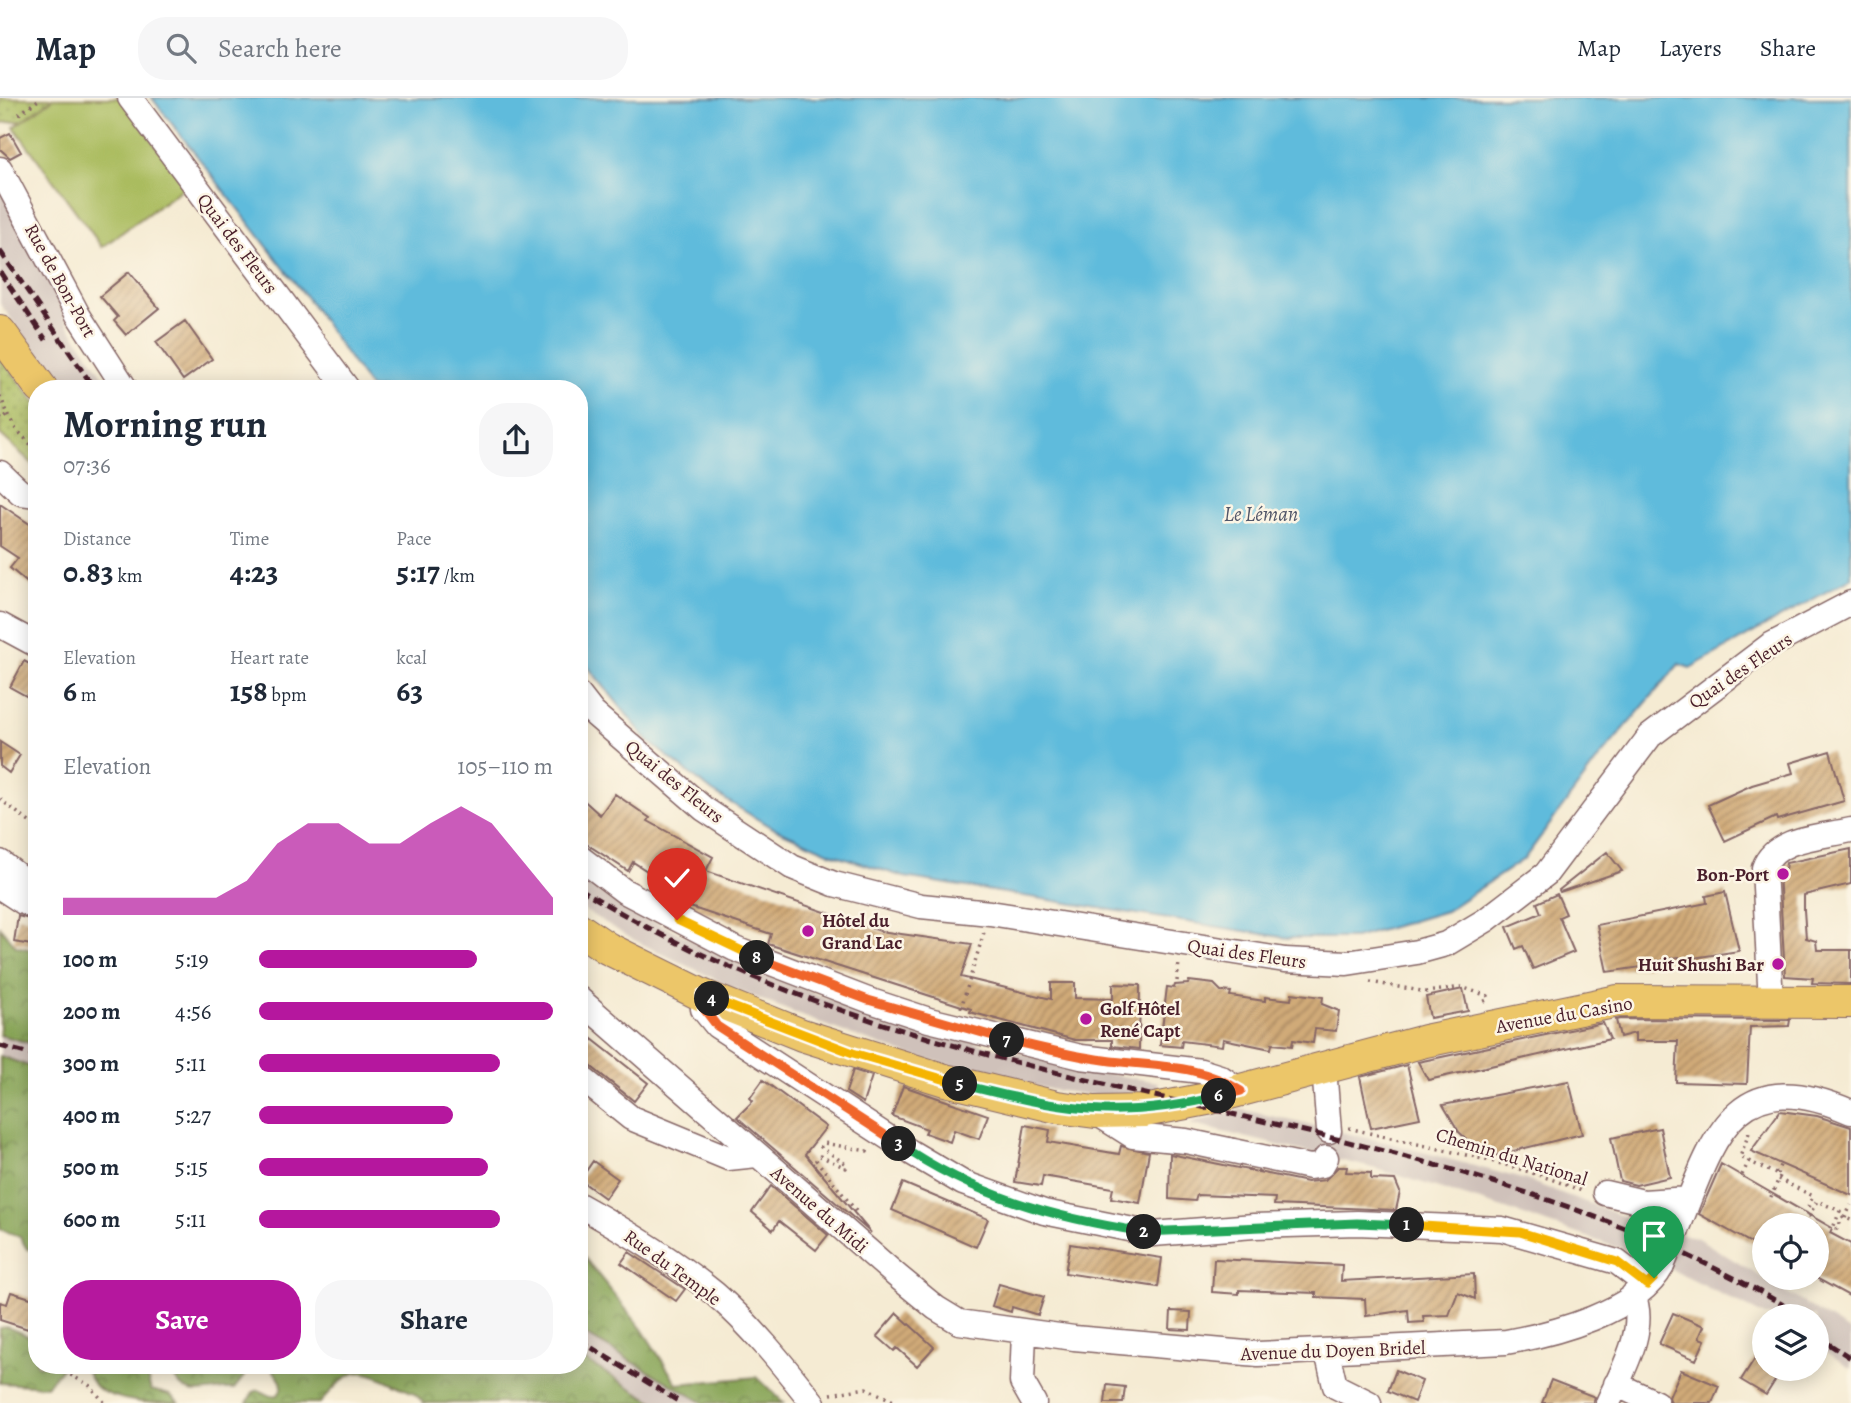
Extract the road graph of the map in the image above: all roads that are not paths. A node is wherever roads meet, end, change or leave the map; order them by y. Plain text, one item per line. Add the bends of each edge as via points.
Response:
1 (130, 98) edge
2 (0, 169) edge
3 (0, 332) edge
4 (35, 380) edge
5 (120, 380) edge
6 (341, 380) edge
7 (0, 473) edge
8 (28, 494) edge
9 (1851, 603) edge
10 (0, 625) edge
11 (28, 640) edge
12 (588, 707) edge
13 (1851, 830) edge
14 (0, 862) edge
15 (588, 864) edge
16 (28, 886) edge
17 (0, 887) edge
18 (28, 903) edge
19 (588, 935) edge
20 (702, 995) junction
21 (1851, 1002) edge
22 (1771, 1003) junction
23 (588, 1007) edge
24 (1324, 1068) junction
25 (588, 1083) edge
26 (1241, 1091) junction
27 (1095, 1112) junction
28 (1851, 1112) edge
29 (1329, 1127) road end
30 (757, 1155) junction
31 (1326, 1158) dead end
32 (1599, 1194) road end
33 (1689, 1199) junction
34 (588, 1210) edge
35 (1647, 1282) junction
36 (1024, 1333) junction
37 (1327, 1352) junction
38 (1612, 1394) edge
39 (818, 1401) edge
40 (1034, 1403) edge
41 (1369, 1403) edge
42 (1656, 1403) edge

1 - 6 street, Quai des Fleurs
2 - 5 street, Rue de Bon-Port via 78,315
3 - 4 main road
7 - 8 street
9 - 12 street, Quai des Fleurs via 1769,646 1650,736 1546,874 1486,920 1446,944 1347,963 1285,960 921,906 834,884 792,867 704,809
10 - 11 street
13 - 22 street via 1783,846 1768,858 1764,868
14 - 16 street
15 - 26 street via 624,891 735,949 868,1000 1081,1057 1201,1071
17 - 18 street
19 - 20 main road, Avenue du Casino
20 - 27 main road, Avenue du Casino via 802,1035 906,1069 1057,1107
20 - 35 street via 704,1009 717,1026 963,1183 1011,1202 1088,1223 1153,1234 1357,1223 1502,1229 1542,1247 1617,1262
21 - 22 main road, Avenue du Casino
22 - 24 main road, Avenue du Casino via 1618,1001
23 - 30 street, Avenue du Midi
24 - 26 main road, Avenue du Casino
24 - 29 street
25 - 30 street via 631,1118 728,1158
26 - 27 main road, Avenue du Casino via 1144,1111
27 - 31 street via 1145,1139 1186,1140 1310,1167 1322,1165
28 - 33 street via 1795,1094 1749,1106 1719,1131
30 - 36 street, Avenue du Midi via 944,1314 959,1322
32 - 33 street via 1643,1202
33 - 35 street, bridge
34 - 39 street, Rue du Temple via 713,1293
35 - 37 street, Avenue du Doyen Bridel via 1590,1319 1546,1335
35 - 38 street via 1639,1320
36 - 37 street, Avenue du Doyen Bridel via 1233,1353
36 - 40 street via 1022,1382
37 - 41 street via 1335,1387
38 - 42 street

